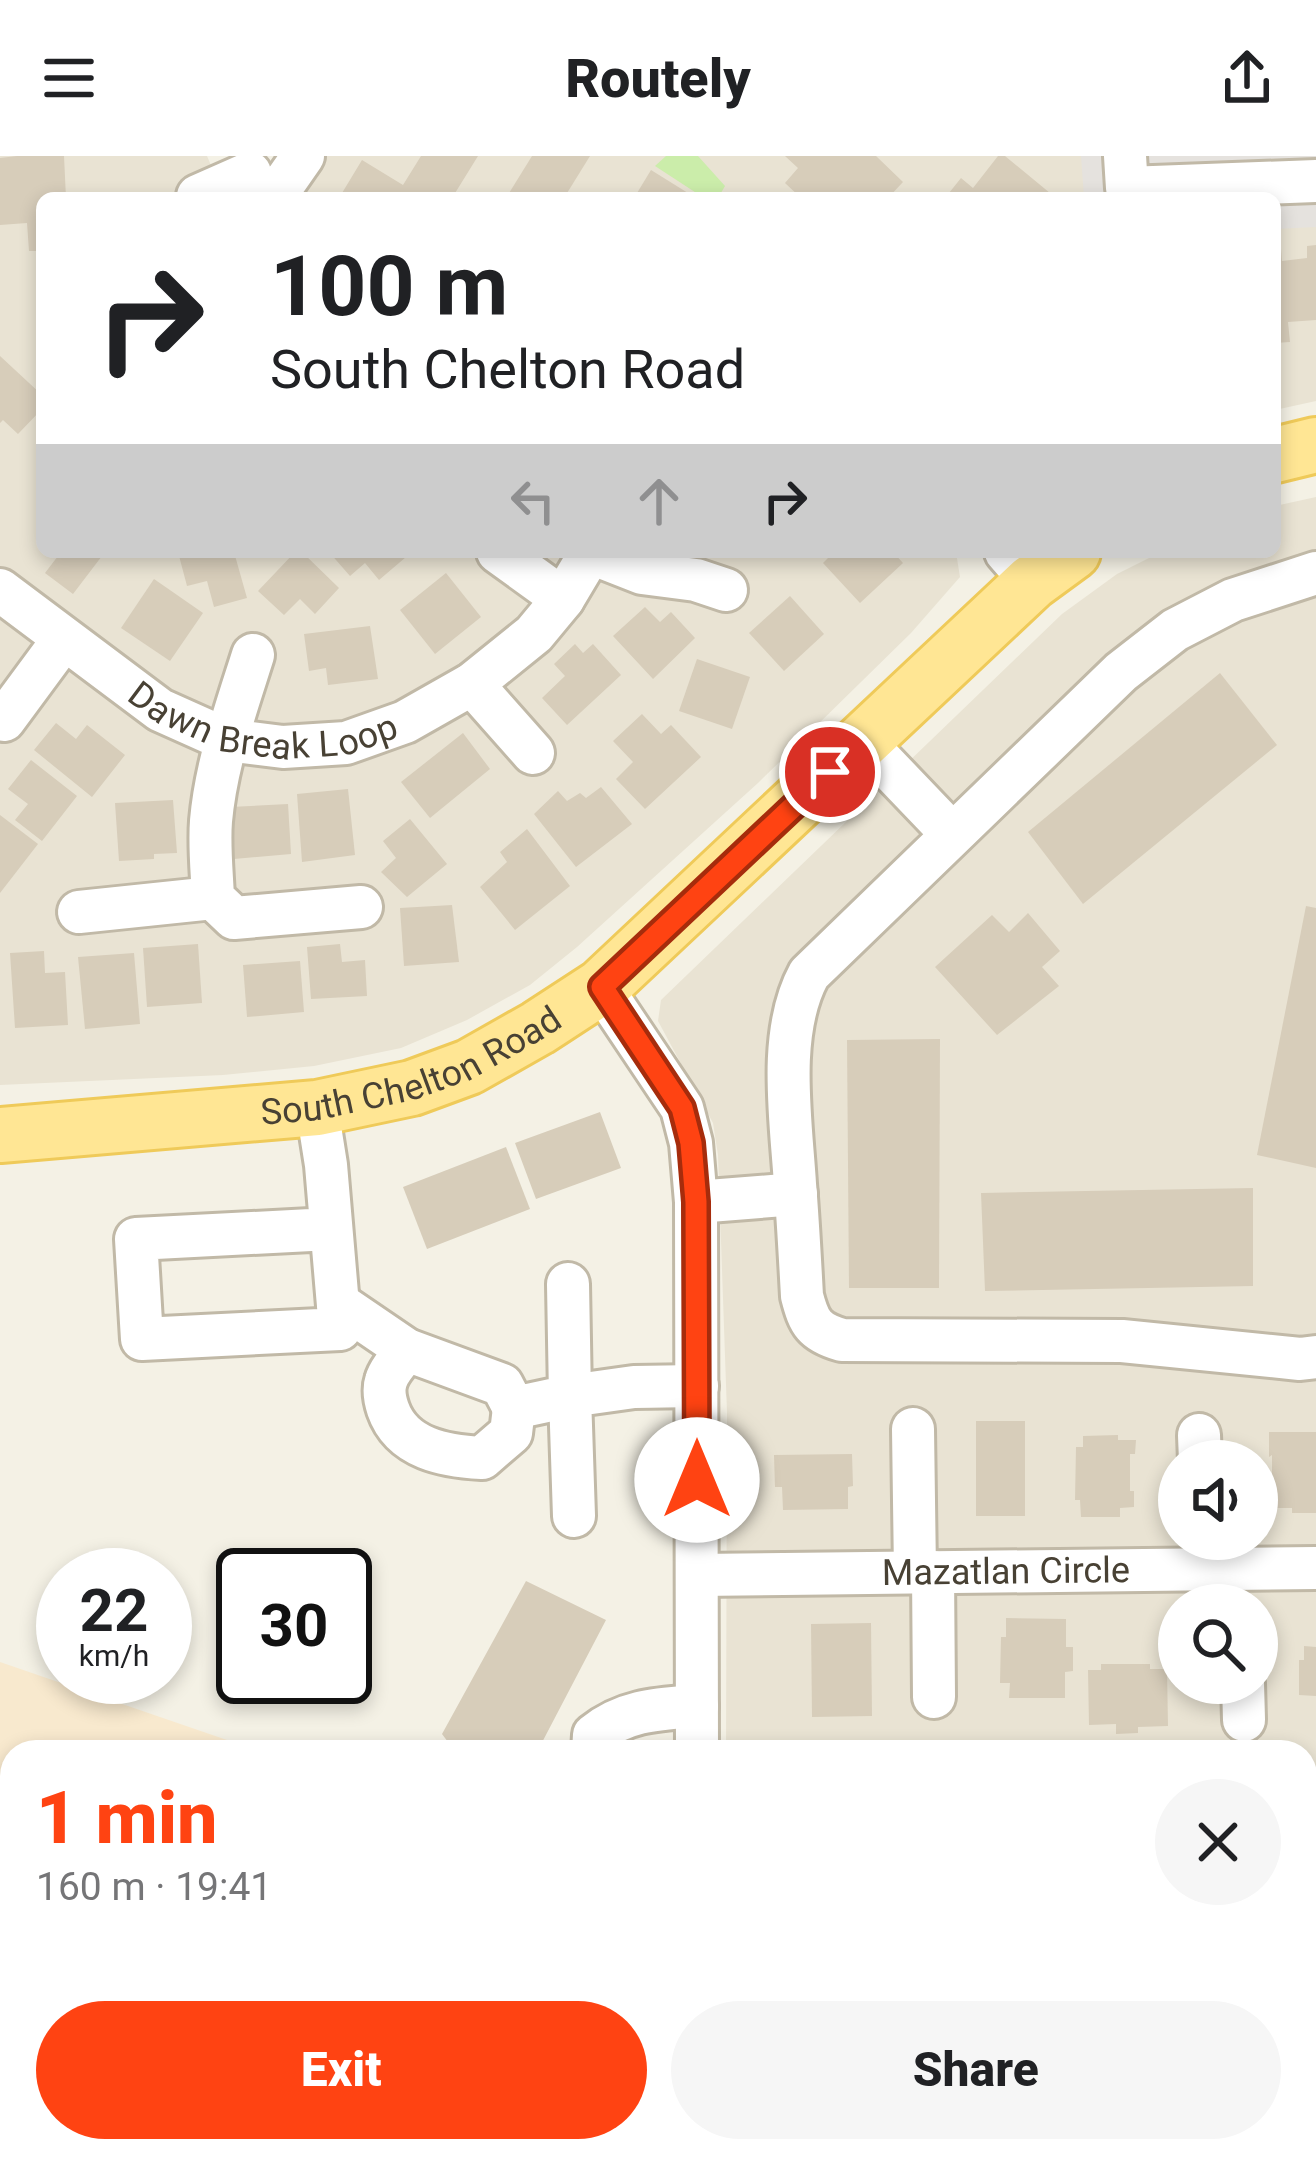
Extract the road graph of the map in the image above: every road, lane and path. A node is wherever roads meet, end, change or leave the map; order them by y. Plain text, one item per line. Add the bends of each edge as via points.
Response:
1 (303, 156) edge
2 (1125, 156) edge
3 (257, 181) edge
4 (1316, 181) edge
5 (214, 192) edge
6 (1316, 445) edge
7 (1281, 454) edge
8 (506, 558) edge
9 (588, 558) edge
10 (604, 558) edge
11 (1037, 562) edge
12 (1316, 573) edge
13 (0, 590) edge
14 (726, 590) dead end
15 (563, 599) junction
16 (63, 640) junction
17 (253, 655) dead end
18 (472, 684) junction
19 (4, 721) dead end
20 (226, 740) junction
21 (863, 741) junction
22 (532, 753) dead end
23 (952, 834) junction
24 (213, 898) junction
25 (362, 907) dead end
26 (79, 911) dead end
27 (602, 987) junction
28 (317, 1108) junction
29 (21, 1134) edge
30 (796, 1194) junction
31 (696, 1202) junction
32 (330, 1229) junction
33 (568, 1284) dead end
34 (338, 1303) junction
35 (406, 1350) junction
36 (1316, 1358) edge
37 (697, 1386) junction
38 (570, 1396) junction
39 (514, 1408) junction
40 (913, 1429) dead end
41 (574, 1516) dead end
42 (1316, 1568) edge
43 (1220, 1570) edge
44 (924, 1572) junction
45 (697, 1575) junction
46 (934, 1696) dead end
47 (697, 1706) junction
48 (594, 1740) edge
49 (697, 1740) edge

1 - 3 street via 287,179
2 - 4 street via 1127,188
3 - 5 street
6 - 7 main road
8 - 15 street
9 - 15 street, Dawn Break Loop
10 - 14 street
11 - 21 main road, South Chelton Road
12 - 23 street via 1233,600 1175,630
13 - 16 street, Dawn Break Loop
15 - 18 street, Dawn Break Loop
16 - 19 street
16 - 20 street, Dawn Break Loop via 160,710
17 - 20 street
18 - 20 street, Dawn Break Loop via 405,722 346,743
18 - 22 street
20 - 24 street via 210,828
21 - 23 street
21 - 27 main road, South Chelton Road
23 - 30 street via 809,974 798,995 790,1104
24 - 25 street via 234,918
24 - 26 street
27 - 28 main road, South Chelton Road via 469,1067
27 - 31 street via 682,1108
28 - 29 main road, South Chelton Road
28 - 32 street
30 - 31 street
30 - 36 street via 808,1318 842,1340 1122,1340
31 - 37 street
32 - 34 street
32 - 34 street via 136,1239 142,1339 340,1329
33 - 38 street
34 - 35 street
35 - 39 street via 502,1385
35 - 39 street via 384,1394 410,1441 482,1458 512,1433
37 - 38 street
37 - 45 street
38 - 39 street
38 - 41 street
40 - 44 street
42 - 43 street, Mazatlan Circle
43 - 44 street, Mazatlan Circle
44 - 45 street, Mazatlan Circle
44 - 46 street
45 - 47 street
47 - 48 street via 640,1711 611,1721
47 - 49 street

